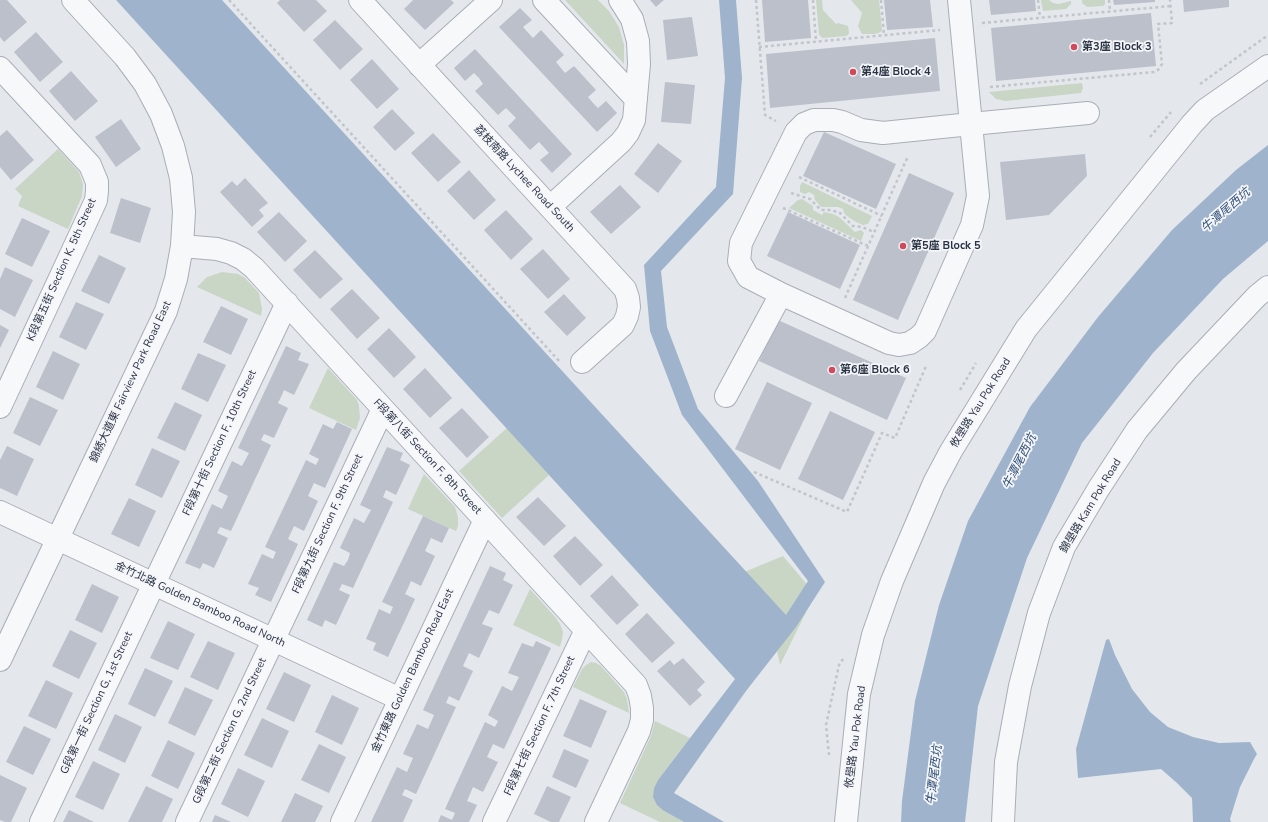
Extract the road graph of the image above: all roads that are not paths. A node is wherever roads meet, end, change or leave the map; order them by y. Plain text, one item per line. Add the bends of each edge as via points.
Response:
1 (73, 0) edge
2 (360, 0) edge
3 (490, 0) edge
4 (544, 0) edge
5 (620, 0) edge
6 (959, 0) edge
7 (419, 65) junction
8 (1268, 66) edge
9 (0, 68) edge
10 (636, 99) junction
11 (1088, 113) dead end
12 (971, 124) junction
13 (550, 207) junction
14 (182, 246) junction
15 (1268, 286) edge
16 (780, 294) junction
17 (286, 303) junction
18 (582, 362) road end
19 (726, 396) dead end
20 (0, 407) edge
21 (383, 408) junction
22 (0, 512) edge
23 (485, 520) junction
24 (58, 539) junction
25 (154, 584) junction
26 (586, 630) junction
27 (273, 640) junction
28 (0, 660) edge
29 (400, 699) junction
30 (41, 822) edge
31 (187, 822) edge
32 (342, 822) edge
33 (494, 822) edge
34 (596, 822) edge
35 (846, 822) edge
36 (1003, 822) edge

1 - 14 street, 錦綉大道東 Fairview Park Road East via 125,57 145,84 161,114 181,178 184,212
2 - 7 street, 荔枝南路 Lychee Road South
3 - 7 street
4 - 10 street
5 - 10 street via 632,19 638,41
6 - 12 street
7 - 13 street, 荔枝南路 Lychee Road South
8 - 35 street, 攸壆路 Yau Pok Road via 1206,110 1192,124 1026,330 951,452 934,483 892,581 873,635 859,694
9 - 20 street, K段第五街 Section K, 5th Street via 90,165 97,182 97,191 92,209
10 - 13 street via 634,120 621,142
11 - 12 street
12 - 16 street via 883,133 861,130 833,120 814,120 804,124 796,132 741,243 739,261 748,277
12 - 16 street via 978,196 972,225 926,331 910,343 889,343
13 - 18 street, 荔枝南路 Lychee Road South via 625,289 628,298 627,316 623,325
14 - 17 street, F段第八街 Section F, 8th Street via 217,249 243,259
14 - 24 street, 錦綉大道東 Fairview Park Road East via 176,279 166,311
15 - 36 street, 錦壆路 Kam Pok Road via 1186,371 1137,430 1064,547 1039,613 1020,686 1006,762
16 - 19 street
17 - 21 street, F段第八街 Section F, 8th Street
17 - 25 street, F段第十街 Section F, 10th Street
21 - 23 street, F段第八街 Section F, 8th Street
21 - 27 street, F段第九街 Section F, 9th Street
22 - 24 street, 金竹北路 Golden Bamboo Road North
23 - 26 street, F段第八街 Section F, 8th Street
23 - 29 street, 金竹東路 Golden Bamboo Road East
24 - 25 street, 金竹北路 Golden Bamboo Road North
24 - 28 street, 錦綉大道東 Fairview Park Road East
25 - 27 street, 金竹北路 Golden Bamboo Road North
25 - 30 street, G段第一街 Section G, 1st Street
26 - 33 street, F段第七街 Section F, 7th Street
26 - 34 street, F段第八街 Section F, 8th Street via 636,685 642,708 639,731
27 - 29 street, 金竹北路 Golden Bamboo Road North
27 - 31 street, G段第二街 Section G, 2nd Street
29 - 32 street, 金竹東路 Golden Bamboo Road East

